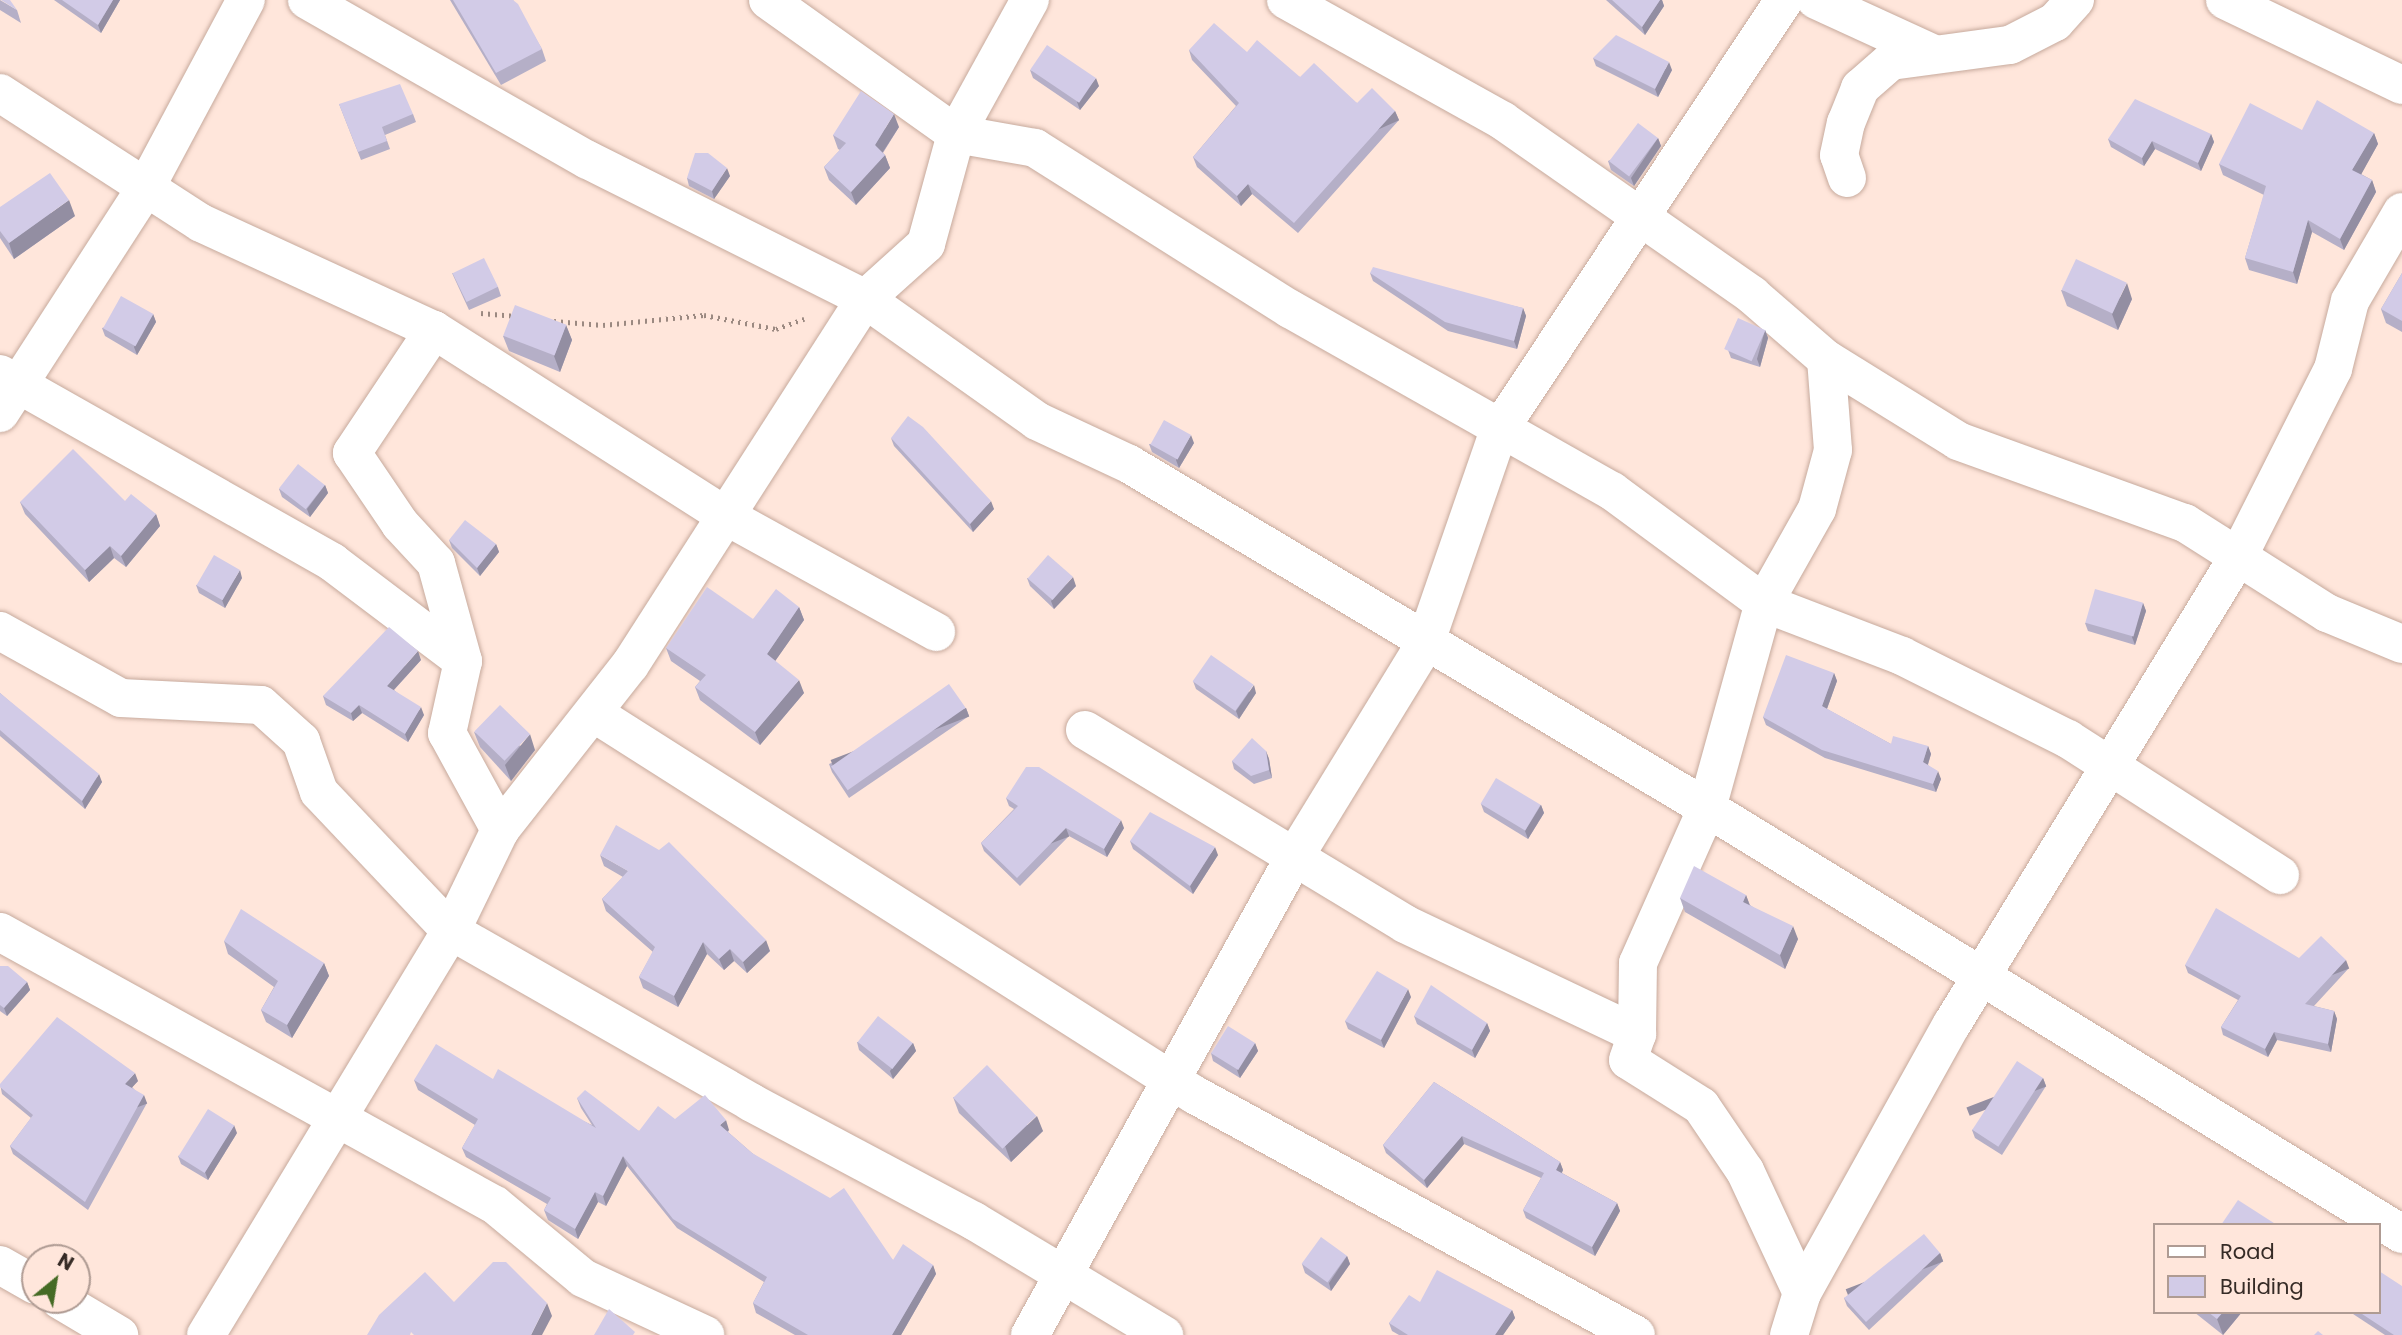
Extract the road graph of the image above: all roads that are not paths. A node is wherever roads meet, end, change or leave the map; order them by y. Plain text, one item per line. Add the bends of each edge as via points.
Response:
1 (246, 0) edge
2 (307, 0) edge
3 (768, 0) edge
4 (1031, 0) edge
5 (1286, 0) edge
6 (1784, 0) edge
7 (1816, 0) edge
8 (2075, 0) edge
9 (2225, 0) edge
10 (1932, 53) junction
11 (2402, 85) edge
12 (0, 93) edge
13 (956, 134) junction
14 (1847, 178) dead end
15 (146, 187) junction
16 (2402, 212) edge
17 (1641, 218) junction
18 (865, 299) junction
19 (434, 330) junction
20 (1826, 359) junction
21 (5, 390) edge
22 (1499, 430) junction
23 (726, 516) junction
24 (2238, 557) junction
25 (1763, 603) junction
26 (0, 631) edge
27 (936, 632) dead end
28 (1425, 644) junction
29 (2402, 645) edge
30 (463, 661) junction
31 (595, 714) junction
32 (1084, 730) dead end
33 (2110, 769) junction
34 (1707, 808) junction
35 (500, 830) junction
36 (1295, 856) junction
37 (2280, 875) dead end
38 (451, 931) junction
39 (0, 932) edge
40 (1980, 979) junction
41 (1637, 1034) junction
42 (1168, 1078) junction
43 (339, 1121) junction
44 (2402, 1234) edge
45 (0, 1265) edge
46 (1066, 1276) junction
47 (21, 1278) edge
48 (1802, 1293) junction
49 (84, 1314) edge
50 (119, 1335) edge
51 (206, 1335) edge
52 (705, 1335) edge
53 (1030, 1335) edge
54 (1164, 1335) edge
55 (1636, 1335) edge
56 (1789, 1335) edge

1 - 15 street
2 - 18 street via 588,160
3 - 13 street
4 - 13 street
5 - 17 street via 1503,121
6 - 17 street
7 - 10 street
8 - 10 street via 2055,22 2010,45
9 - 11 street
10 - 14 street via 1891,61 1860,88 1839,155
12 - 15 street
13 - 18 street via 926,244
13 - 22 street via 1035,148 1290,309
15 - 19 street via 201,223
15 - 21 street
16 - 24 street via 2350,301 2333,369
17 - 20 street via 1752,295
17 - 22 street
18 - 23 street
18 - 28 street via 1037,421 1129,464
19 - 23 street
19 - 30 street via 352,453 400,524 436,563
20 - 24 street via 1958,441 2185,523
20 - 25 street via 1830,461 1817,509
21 - 30 street via 332,562
22 - 25 street via 1612,491
22 - 28 street
23 - 27 street
23 - 31 street
24 - 29 street via 2327,613
24 - 33 street
25 - 33 street via 1902,656 2068,739
25 - 34 street
26 - 38 street via 121,698 261,705 301,741 319,792
28 - 34 street
28 - 36 street
30 - 35 street via 447,733
31 - 35 street
31 - 42 street
32 - 36 street
33 - 37 street
33 - 40 street
34 - 40 street
34 - 41 street via 1638,963
35 - 38 street
36 - 41 street via 1405,924
36 - 42 street
38 - 43 street
38 - 46 street
39 - 43 street
40 - 44 street
40 - 48 street
41 - 48 street via 1628,1060 1701,1106 1745,1171
42 - 46 street
42 - 55 street
43 - 51 street
43 - 52 street via 495,1205 583,1278
45 - 47 street
46 - 53 street
46 - 54 street
48 - 56 street
49 - 50 street

